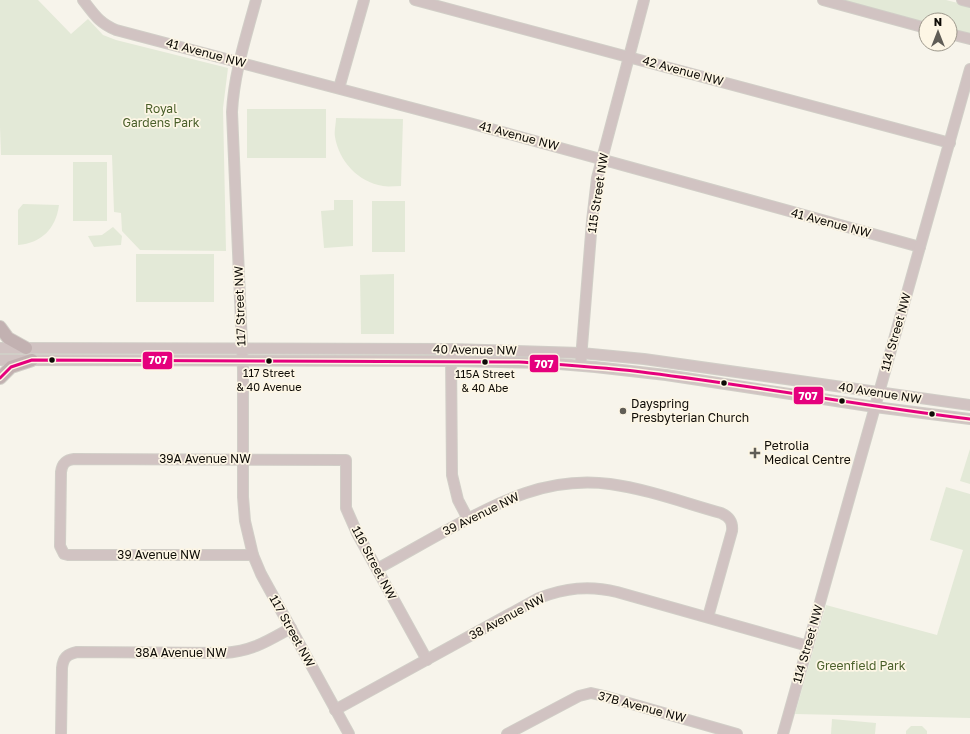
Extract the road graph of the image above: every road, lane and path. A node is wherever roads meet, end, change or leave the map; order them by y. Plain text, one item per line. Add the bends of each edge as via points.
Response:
1 (83, 0) edge
2 (256, 0) edge
3 (364, 0) edge
4 (415, 0) edge
5 (644, 0) edge
6 (822, 0) edge
7 (962, 0) edge
8 (970, 2) edge
9 (918, 26) edge
10 (958, 36) edge
11 (970, 39) edge
12 (628, 57) junction
13 (239, 62) junction
14 (970, 69) edge
15 (340, 88) junction
16 (950, 143) junction
17 (601, 159) junction
18 (920, 247) junction
19 (0, 327) edge
20 (0, 348) edge
21 (26, 348) junction
22 (241, 349) junction
23 (451, 349) junction
24 (581, 353) junction
25 (0, 360) edge
26 (32, 360) junction
27 (242, 360) junction
28 (451, 361) junction
29 (580, 366) junction
30 (0, 378) edge
31 (879, 393) junction
32 (970, 405) edge
33 (875, 407) junction
34 (970, 419) edge
35 (243, 459) junction
36 (346, 460) joint
37 (468, 519) junction
38 (64, 554) joint
39 (254, 555) junction
40 (377, 569) junction
41 (708, 617) junction
42 (291, 628) junction
43 (808, 646) junction
44 (427, 660) junction
45 (335, 710) junction
46 (61, 734) edge
47 (349, 734) edge
48 (507, 734) edge
49 (737, 734) edge
50 (783, 734) edge

1 - 13 street, 41 Avenue NW via 97,19 116,30
2 - 13 street, 117 Street NW
3 - 15 street
4 - 12 street, 42 Avenue NW
5 - 12 street, 115 Street NW
6 - 9 street
7 - 8 street
10 - 11 street
12 - 16 street, 42 Avenue NW
12 - 17 street, 115 Street NW
13 - 15 street, 41 Avenue NW
13 - 22 street, 117 Street NW via 232,123
14 - 16 street, 114 Street NW
15 - 17 street, 41 Avenue NW
16 - 18 street, 114 Street NW
17 - 18 street, 41 Avenue NW
17 - 24 street, 115 Street NW via 593,208
18 - 31 street, 114 Street NW
19 - 21 main road via 8,338
20 - 21 street, 40 Avenue NW
21 - 22 street, 40 Avenue NW
22 - 23 street, 40 Avenue NW
22 - 27 street, 117 Street NW
23 - 24 street, 40 Avenue NW
23 - 28 street
24 - 29 street, 115 Street NW
24 - 31 street, 40 Avenue NW via 644,358
25 - 26 street, 40 Avenue NW
26 - 27 street, 40 Avenue NW
26 - 30 main road via 11,367
27 - 28 street, 40 Avenue NW
27 - 35 street, 117 Street NW
28 - 29 street, 40 Avenue NW
28 - 37 street via 452,475 458,500
29 - 33 street, 40 Avenue NW via 673,376
31 - 32 street, 40 Avenue NW
31 - 33 street, 114 Street NW
33 - 34 street, 40 Avenue NW
33 - 43 street, 114 Street NW
35 - 36 street, 39A Avenue NW
35 - 38 street, 39A Avenue NW via 66,460 61,472 60,546
35 - 39 street, 117 Street NW via 243,507
36 - 40 street, 116 Street NW via 346,508
37 - 40 street, 39 Avenue NW
37 - 41 street, 39 Avenue NW via 503,500 528,492 584,483 634,488 722,513 733,525
38 - 39 street, 39 Avenue NW
39 - 42 street, 117 Street NW via 263,578
40 - 44 street, 116 Street NW
41 - 43 street, 38 Avenue NW
41 - 44 street, 38 Avenue NW via 606,589 566,590 539,598
42 - 45 street, 117 Street NW
42 - 46 street, 38A Avenue NW via 257,647 238,652 77,652 66,656 62,668
43 - 50 street, 114 Street NW
44 - 45 street, 38 Avenue NW
45 - 47 street, 117 Street NW
48 - 49 street, 37B Avenue NW via 579,696 591,694

